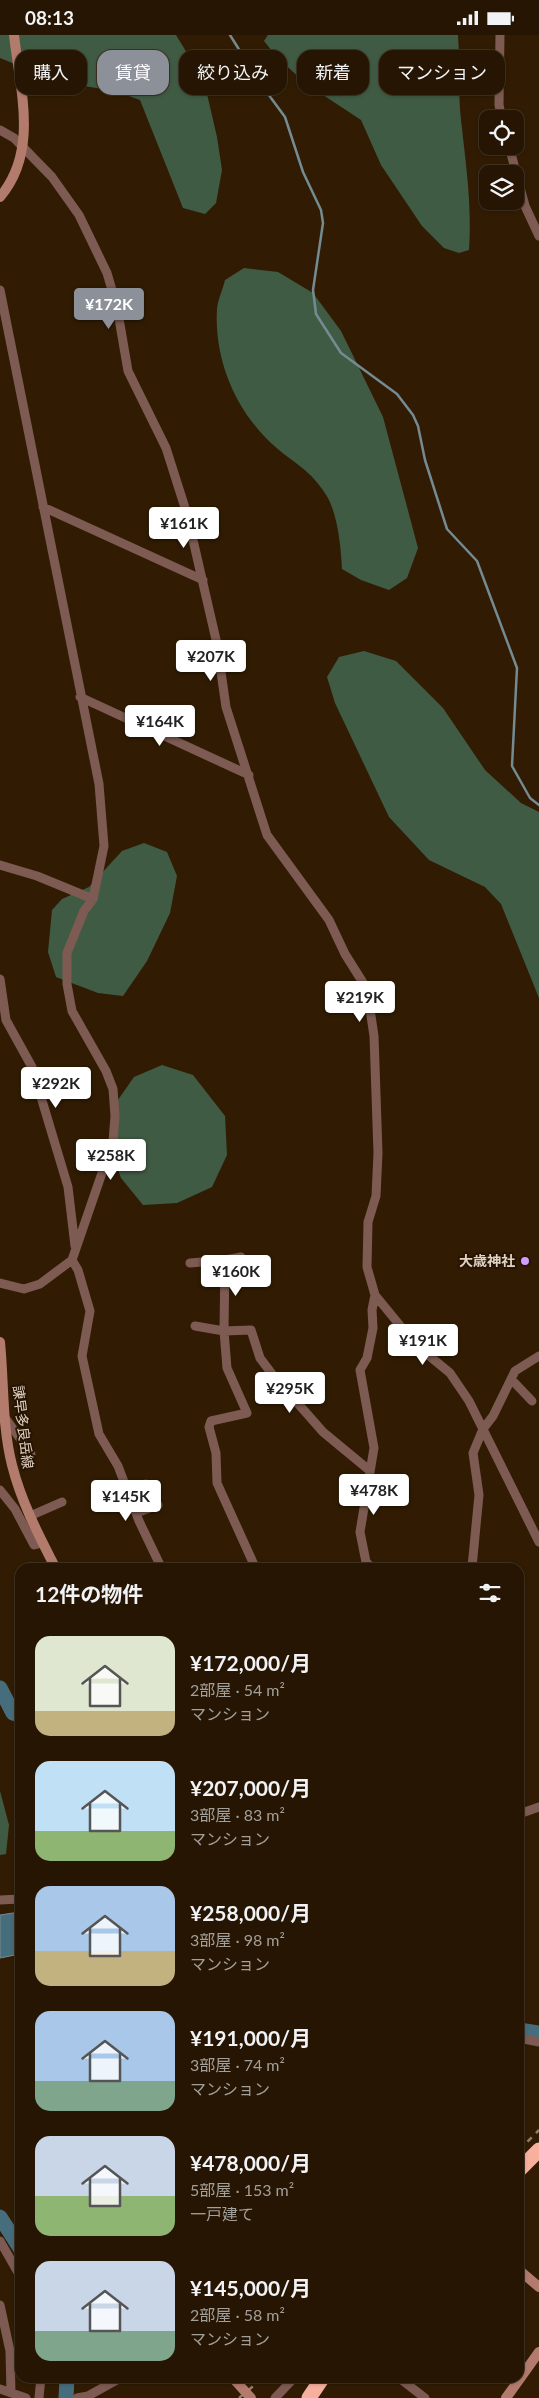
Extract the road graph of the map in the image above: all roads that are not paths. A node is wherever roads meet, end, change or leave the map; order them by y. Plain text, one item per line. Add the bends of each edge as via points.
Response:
1 (14, 35) edge
2 (500, 35) edge
3 (500, 110) edge
4 (0, 130) edge
5 (23, 149) junction
6 (511, 155) edge
7 (0, 197) edge
8 (539, 235) edge
9 (0, 290) edge
10 (43, 507) junction
11 (203, 579) junction
12 (80, 697) junction
13 (249, 775) junction
14 (0, 865) edge
15 (93, 899) junction
16 (0, 979) edge
17 (76, 1248) junction
18 (241, 1257) dead end
19 (72, 1260) junction
20 (224, 1260) junction
21 (190, 1263) dead end
22 (0, 1283) edge
23 (375, 1295) junction
24 (195, 1326) dead end
25 (224, 1331) junction
26 (0, 1342) edge
27 (539, 1356) edge
28 (511, 1379) junction
29 (532, 1401) dead end
30 (4, 1412) edge
31 (483, 1429) junction
32 (31, 1454) dead end
33 (369, 1470) junction
34 (146, 1484) dead end
35 (0, 1490) edge
36 (127, 1491) junction
37 (62, 1502) dead end
38 (158, 1505) dead end
39 (136, 1513) junction
40 (30, 1517) junction
41 (539, 1542) edge
42 (42, 1543) junction
43 (53, 1563) edge
44 (159, 1563) edge
45 (253, 1563) edge
46 (367, 1563) edge
47 (472, 1563) edge
48 (539, 1807) edge
49 (524, 1812) edge
50 (15, 1899) edge
51 (0, 1900) edge
52 (524, 2039) edge
53 (539, 2042) edge
54 (539, 2150) edge
55 (524, 2165) edge
56 (0, 2241) edge
57 (3, 2252) edge
58 (15, 2269) edge
59 (524, 2274) edge
60 (539, 2287) edge
61 (0, 2305) edge
62 (539, 2352) edge
63 (524, 2373) edge
64 (40, 2383) edge
65 (110, 2383) edge
66 (237, 2383) edge
67 (289, 2383) edge
68 (320, 2383) edge
69 (406, 2383) edge
70 (517, 2383) edge
71 (0, 2389) edge
72 (11, 2393) junction
73 (26, 2398) edge
74 (39, 2398) edge
75 (79, 2398) edge
76 (251, 2398) edge
77 (275, 2398) edge
78 (309, 2398) edge
79 (425, 2398) edge
80 (506, 2398) edge

1 - 5 main road via 25,132
2 - 3 street
4 - 5 street via 14,138
5 - 7 main road via 10,186
5 - 11 street via 52,177 80,215 107,273 117,307 128,371 166,448
6 - 8 street via 525,206
9 - 10 street
10 - 11 street
10 - 12 street
11 - 13 street via 226,707
12 - 13 street
12 - 15 street via 99,784 104,846
13 - 23 street via 267,835 329,921 367,989 374,1035 378,1153 376,1197 368,1223 367,1267
14 - 15 street
15 - 17 street via 84,911 67,953 67,984 72,1011 113,1089 115,1116 113,1141
16 - 17 street via 6,1020 32,1067 68,1187
17 - 19 street
18 - 20 street
19 - 22 street via 40,1284 24,1289
19 - 36 street via 90,1311 82,1356 91,1402 99,1433 118,1466
20 - 21 street
20 - 25 street
23 - 31 street via 416,1345 450,1373
23 - 33 street via 367,1358 360,1370 374,1448
24 - 25 street
25 - 33 street via 251,1329 260,1358 278,1381 323,1432
25 - 45 street via 227,1369 247,1413 211,1421 209,1427 216,1453 217,1483
26 - 30 main road, 諫早多良岳線
27 - 28 street via 515,1371
28 - 29 street
28 - 31 street
30 - 32 street
30 - 40 main road, 諫早多良岳線 via 11,1463
31 - 41 street
31 - 47 street via 473,1453 479,1495
33 - 46 street via 360,1532
34 - 36 street
35 - 42 street via 34,1545
36 - 39 street
37 - 40 street
38 - 39 street
39 - 44 street
40 - 42 main road, 諫早多良岳線
42 - 43 main road, 諫早多良岳線
48 - 49 street
50 - 51 street
52 - 53 street
54 - 55 highway
56 - 57 street
57 - 58 street
59 - 60 main road
61 - 72 street via 10,2351
62 - 63 main road
64 - 74 street
65 - 75 street
66 - 76 main road, bridge
67 - 77 street
68 - 78 highway
69 - 79 street
70 - 80 main road
71 - 72 street
72 - 73 street

